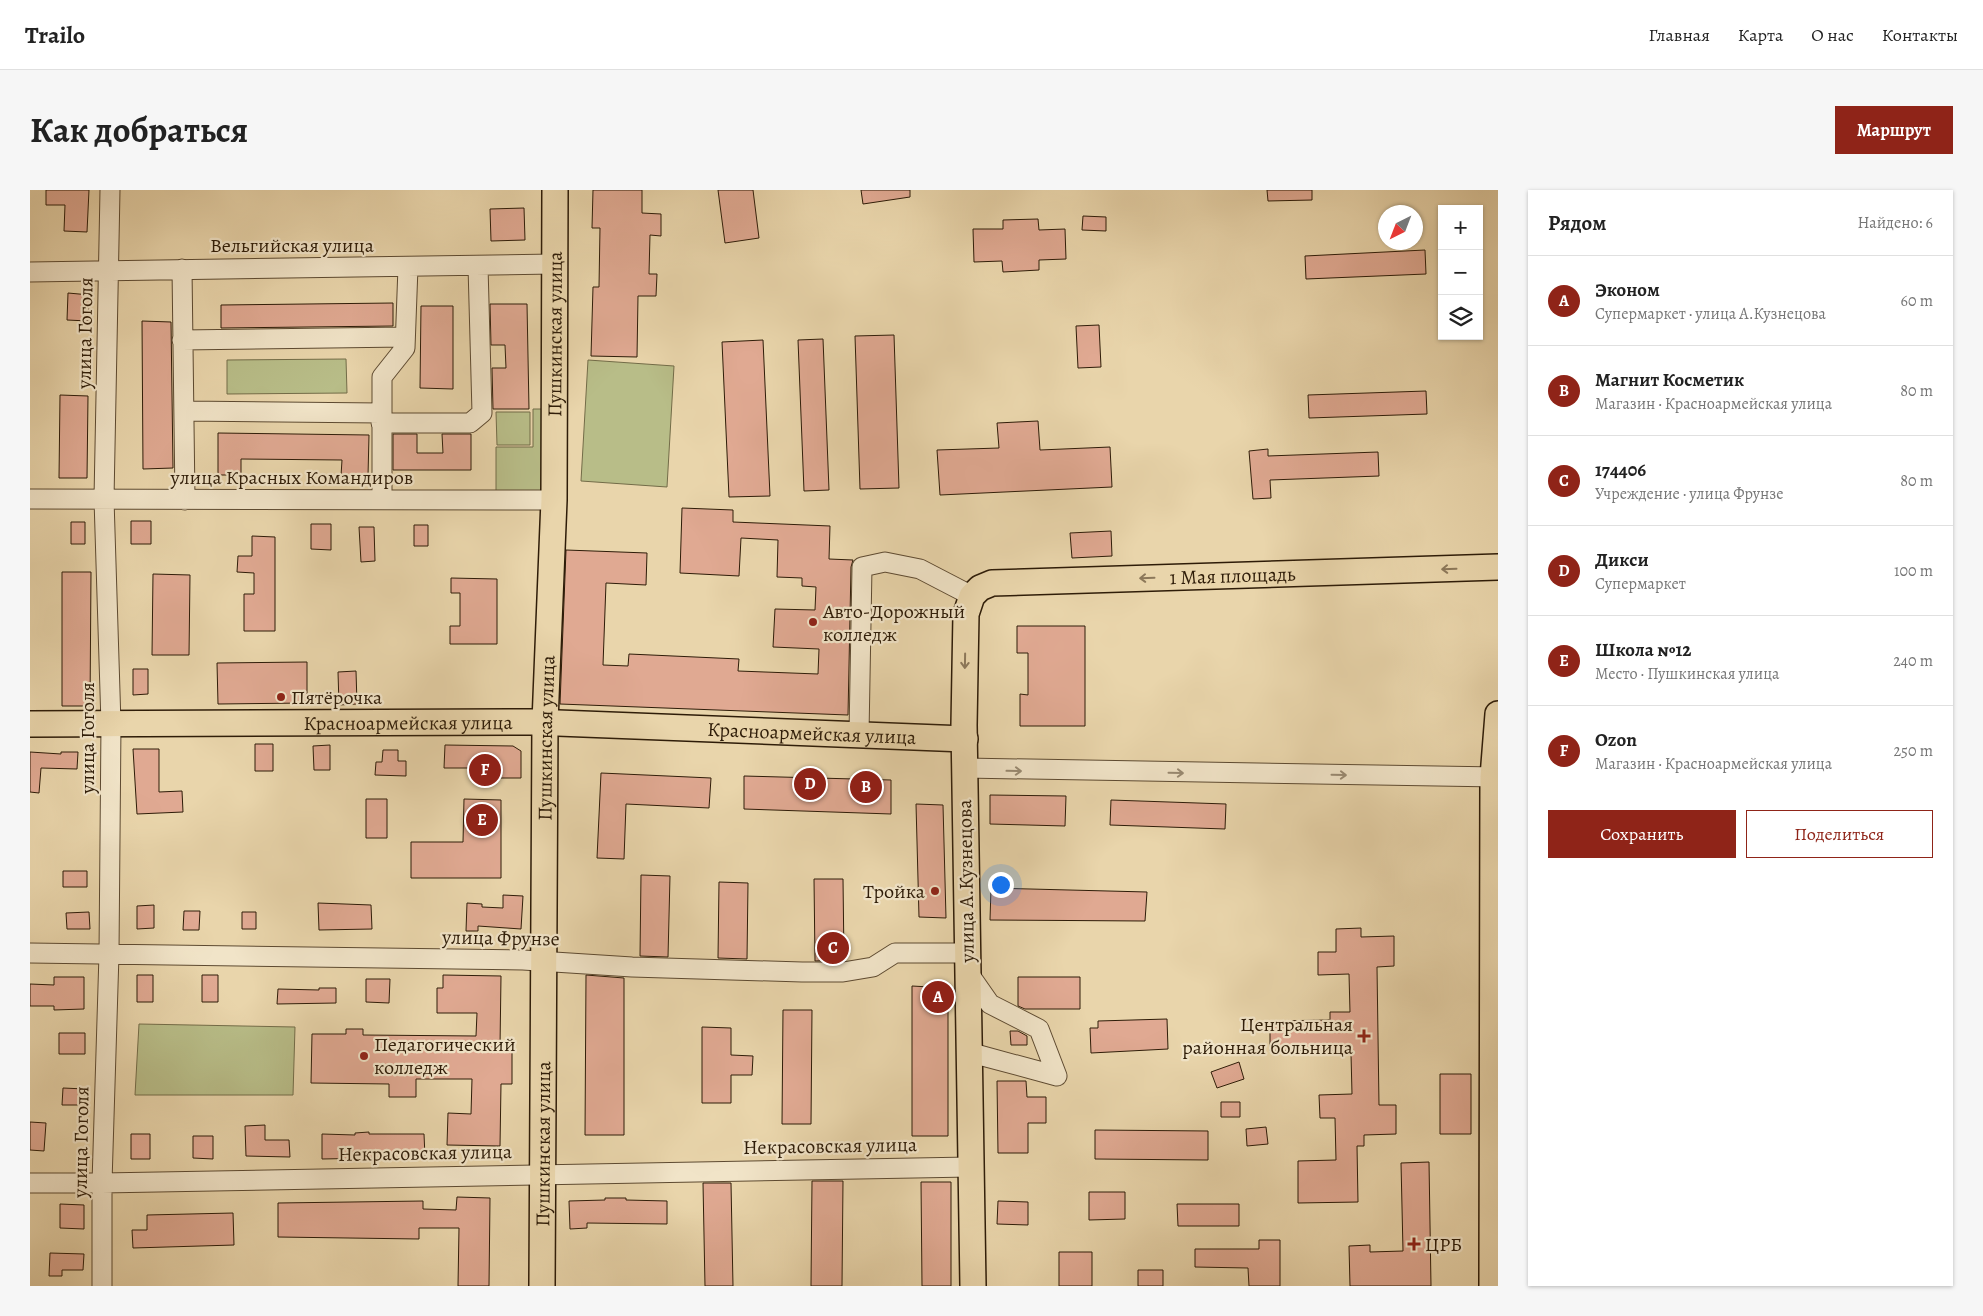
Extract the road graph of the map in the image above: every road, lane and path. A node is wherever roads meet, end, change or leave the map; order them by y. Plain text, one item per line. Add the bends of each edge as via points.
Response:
1 (110, 190) edge
2 (555, 190) edge
3 (554, 264) junction
4 (478, 266) junction
5 (408, 267) junction
6 (182, 269) junction
7 (30, 272) edge
8 (109, 272) junction
9 (405, 337) junction
10 (182, 340) junction
11 (184, 412) junction
12 (381, 418) junction
13 (30, 499) edge
14 (104, 499) junction
15 (382, 499) junction
16 (185, 500) junction
17 (554, 500) junction
18 (1498, 568) edge
19 (972, 596) junction
20 (1498, 714) edge
21 (545, 722) junction
22 (30, 724) edge
23 (111, 724) junction
24 (859, 734) junction
25 (965, 738) junction
26 (965, 768) junction
27 (1496, 777) edge
28 (30, 953) edge
29 (109, 954) junction
30 (544, 961) junction
31 (967, 962) junction
32 (969, 1056) junction
33 (970, 1167) junction
34 (542, 1174) junction
35 (30, 1182) edge
36 (102, 1183) junction
37 (102, 1286) edge
38 (542, 1286) edge
39 (973, 1286) edge
40 (1492, 1286) edge

1 - 8 street, улица Гоголя
2 - 3 main road, Пушкинская улица
3 - 4 street, Вельгийская улица
3 - 17 main road, Пушкинская улица
4 - 5 street, Вельгийская улица
4 - 12 street via 482,413 470,423
5 - 6 street, Вельгийская улица
5 - 9 street
6 - 8 street, Вельгийская улица
6 - 10 street
7 - 8 street, Вельгийская улица
8 - 14 street, улица Гоголя
9 - 10 street
9 - 12 street via 405,348 382,377
10 - 11 street
11 - 12 street
11 - 16 street
12 - 15 street
13 - 14 street, улица Красных Командиров
14 - 16 street, улица Красных Командиров
14 - 23 street, улица Гоголя
15 - 16 street, улица Красных Командиров
15 - 17 street, улица Красных Командиров
17 - 21 main road, Пушкинская улица
18 -> 19 main road, 1 Мая площадь via 992,583
19 - 24 street via 920,569 884,562 862,567
19 -> 25 main road, улица А.Кузнецова via 966,614
20 - 27 main road
21 - 23 main road, Красноармейская улица
21 - 24 main road, Красноармейская улица
21 - 30 main road, Пушкинская улица
22 - 23 main road, Красноармейская улица
23 - 29 street, улица Гоголя
24 - 25 main road, Красноармейская улица
25 - 26 main road, улица А.Кузнецова
26 -> 27 street
26 - 31 main road, улица А.Кузнецова
27 - 40 main road
28 - 29 street, улица Фрунзе
29 - 30 street, улица Фрунзе
29 - 36 street, улица Гоголя
30 - 31 street, улица Фрунзе via 632,967 843,972 873,967 895,953
30 - 34 main road, Пушкинская улица
31 - 32 main road, улица А.Кузнецова
31 - 32 street via 990,1004 1039,1029 1057,1076 979,1055
32 - 33 main road, улица А.Кузнецова
33 - 34 street, Некрасовская улица
33 - 39 main road, улица А.Кузнецова
34 - 36 street, Некрасовская улица
34 - 38 main road, Пушкинская улица
35 - 36 street, Некрасовская улица
36 - 37 street, улица Гоголя

